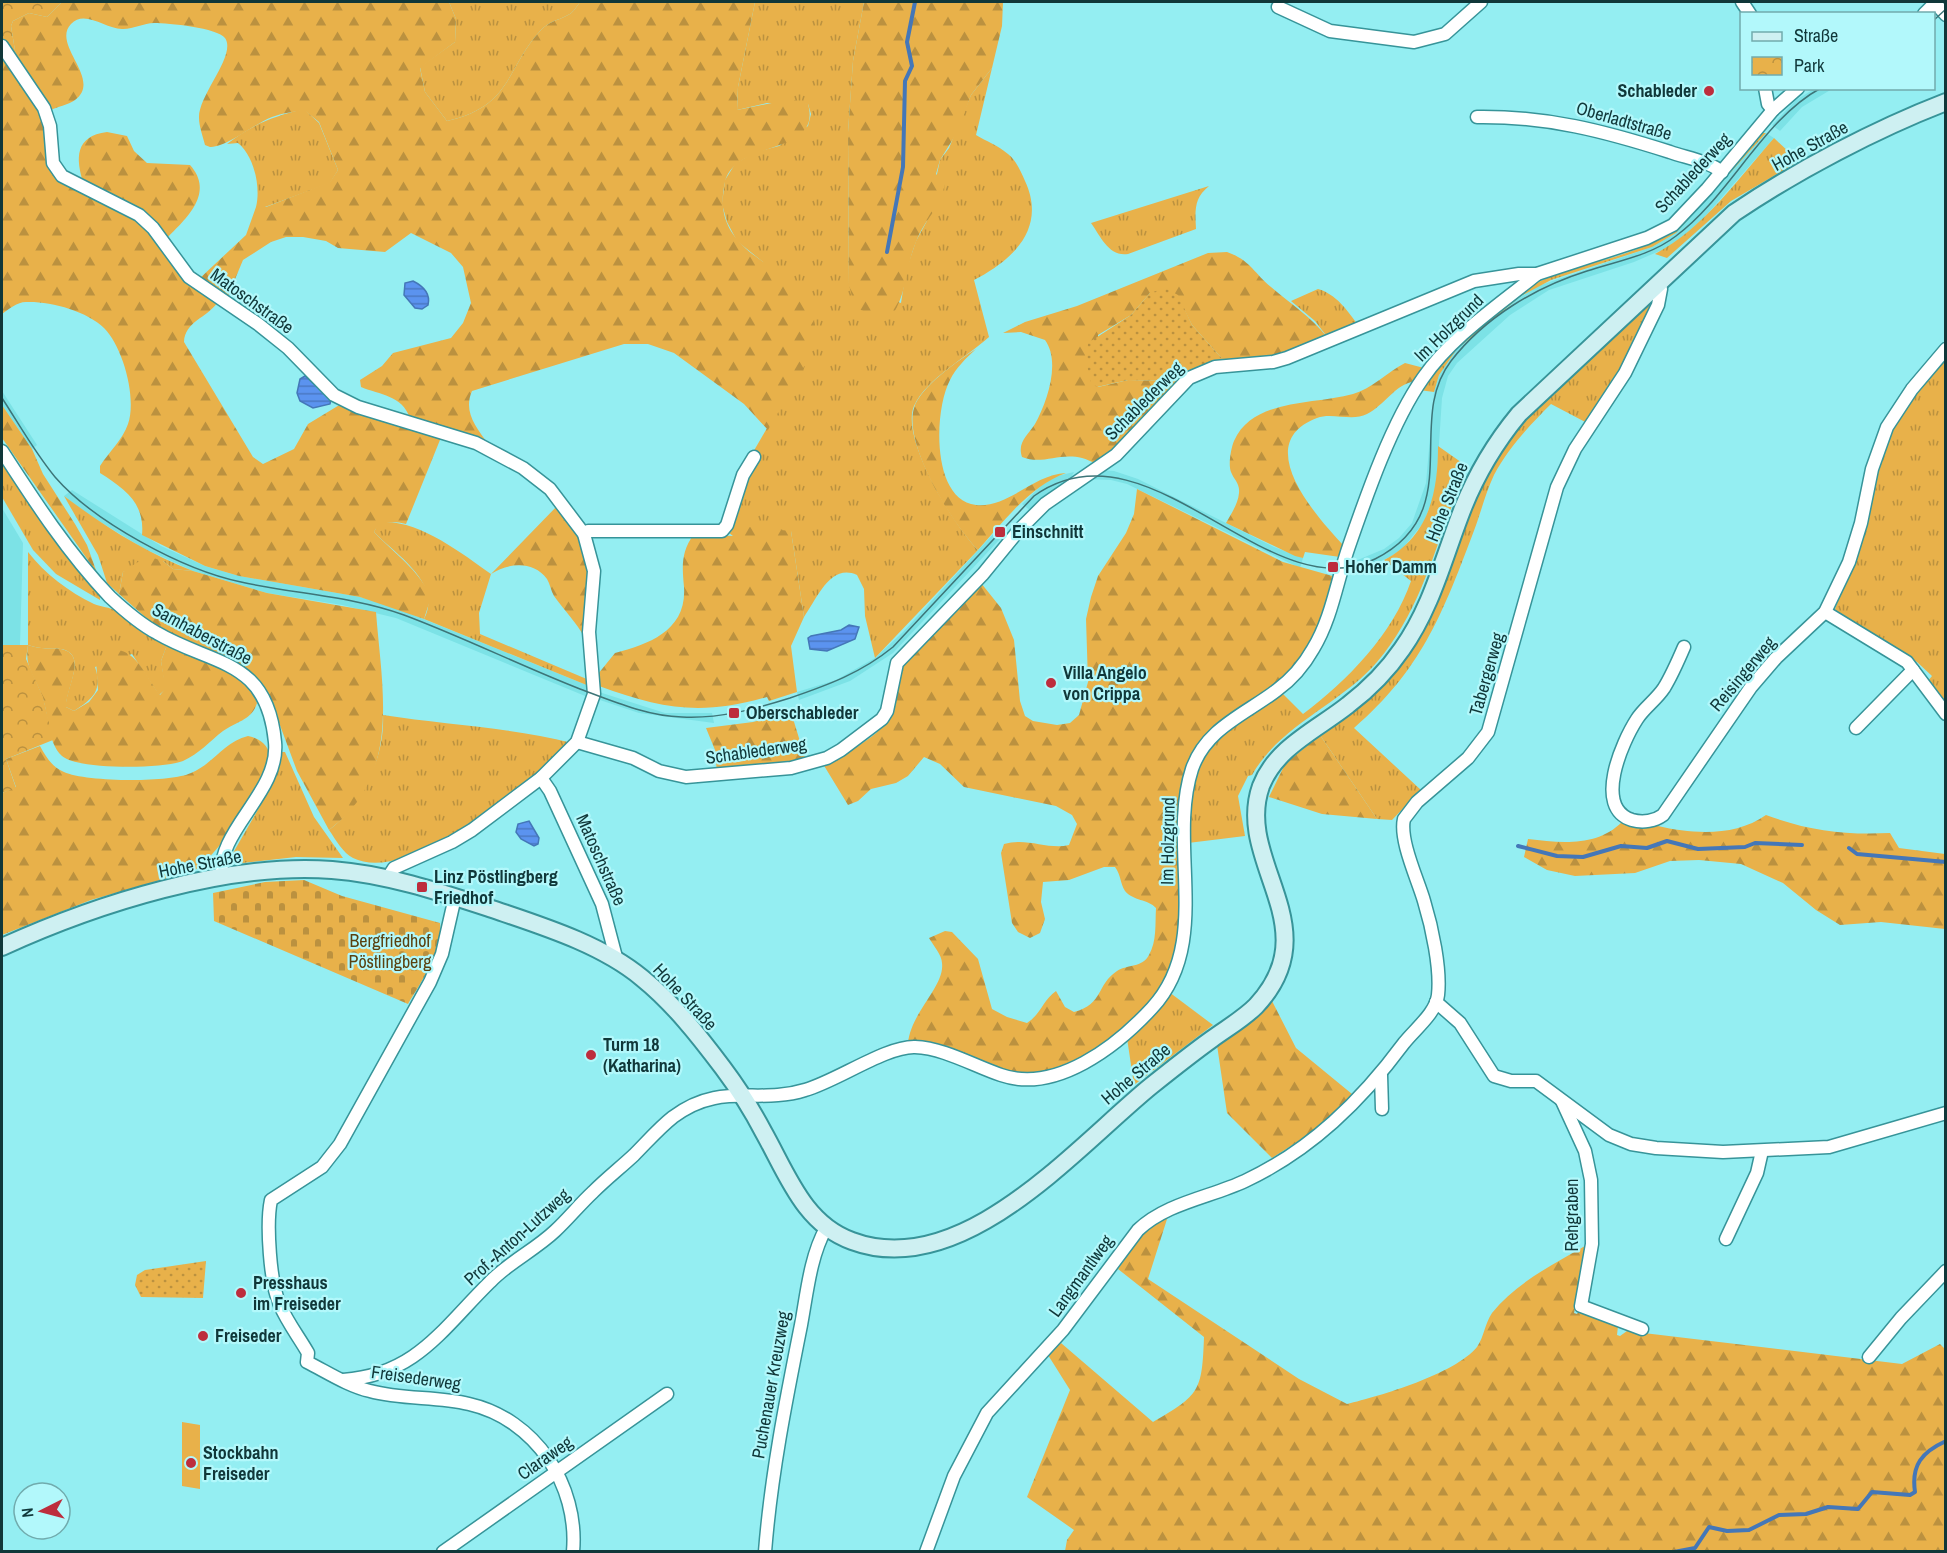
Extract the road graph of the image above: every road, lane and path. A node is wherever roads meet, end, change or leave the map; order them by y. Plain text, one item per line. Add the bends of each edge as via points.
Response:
1 (1481, 2) edge
2 (1935, 2) edge
3 (1278, 7) dead end
4 (1946, 15) edge
5 (2, 46) edge
6 (1765, 90) edge
7 (1796, 90) edge
8 (1946, 102) edge
9 (1773, 110) junction
10 (1477, 117) dead end
11 (1722, 172) junction
12 (1538, 274) junction
13 (1658, 285) junction
14 (1946, 349) edge
15 (2, 451) edge
16 (754, 457) dead end
17 (584, 534) junction
18 (1825, 612) junction
19 (1684, 647) dead end
20 (1913, 670) junction
21 (1946, 714) edge
22 (1856, 728) dead end
23 (577, 742) junction
24 (541, 778) junction
25 (222, 878) junction
26 (387, 879) junction
27 (455, 897) junction
28 (2, 947) edge
29 (618, 962) junction
30 (1436, 1002) junction
31 (1381, 1075) junction
32 (741, 1094) junction
33 (1561, 1099) junction
34 (1382, 1109) dead end
35 (1946, 1113) edge
36 (1762, 1151) junction
37 (826, 1228) junction
38 (1726, 1239) dead end
39 (1946, 1271) edge
40 (1642, 1329) dead end
41 (1869, 1357) dead end
42 (382, 1374) junction
43 (343, 1380) junction
44 (383, 1394) junction
45 (667, 1394) dead end
46 (556, 1472) junction
47 (443, 1551) edge
48 (573, 1551) edge
49 (765, 1551) edge
50 (926, 1551) edge

1 - 3 street via 1445,34 1414,42 1330,31
2 - 4 street
5 - 17 street, Matoschstraße via 44,108 50,126 53,164 62,177 139,215 189,277 288,348 334,395 358,407 477,443 523,468 550,489
6 - 9 street
7 - 9 street, Schablederweg
8 - 13 main road, Hohe Straße via 1890,125 1756,199 1718,227
9 - 11 street, Schablederweg
10 - 11 street, Oberladtstraße via 1528,118 1602,130
11 - 12 street, Schablederweg via 1685,213 1660,233
12 - 23 street, Schablederweg via 1474,281 1287,358 1215,367 1189,378 1116,455 1033,515 983,574 897,663 882,719 827,758 779,770 686,777
12 - 32 street, Im Holzgrund via 1451,346 1420,381 1350,541 1323,629 1313,648 1288,681 1227,723 1198,754 1189,781 1185,816 1183,938 1173,975 1153,1006 1088,1060 1045,1078 1015,1079 932,1050 906,1047 805,1090
13 - 30 street, Tabergerweg via 1658,305 1643,337 1557,487 1488,732 1468,758 1406,813 1403,822 1404,838 1430,927 1438,987
13 - 37 main road, Hohe Straße via 1513,421 1478,474 1434,590 1401,651 1369,688 1287,749 1266,776 1257,805 1258,834 1285,932 1279,967 1256,1005 984,1223 934,1242 888,1248 854,1242
14 - 18 street, Reisingerweg via 1887,427 1872,469 1850,562
15 - 25 street, Samhaberstraße via 67,546 112,598 158,634 246,676 264,699 275,743 271,771 224,851 220,864
16 - 17 street via 722,531
17 - 23 street, Matoschstraße via 594,571 589,632 594,694
18 - 19 street, Reisingerweg via 1751,687 1663,815 1645,821 1631,820 1620,813 1613,801 1614,775 1635,721 1664,689
18 - 20 street via 1907,662
20 - 21 street
20 - 22 street
23 - 24 street, Matoschstraße
24 - 26 street, Matoschstraße via 472,830 394,868
24 - 29 street, Matoschstraße via 602,904
25 - 26 main road, Hohe Straße via 313,869
25 - 28 main road, Hohe Straße via 103,908
26 - 27 main road, Hohe Straße
27 - 29 main road, Hohe Straße via 534,924
27 - 43 street, Freisederweg via 442,954 430,982 340,1144 322,1167 271,1200 267,1220 279,1304 308,1353 308,1362
29 - 32 main road, Hohe Straße via 639,975 672,1006
30 - 31 street
30 - 33 street via 1460,1023 1492,1074 1503,1080 1536,1082
31 - 34 street
31 - 50 street, Langmantlweg via 1326,1130 1277,1164 1155,1218 1138,1230 1058,1337 1002,1394 984,1419 954,1476
32 - 37 main road, Hohe Straße via 801,1201
32 - 42 street, Prof.-Anton-Lutzweg via 713,1097 672,1118 554,1232 490,1281 424,1349
33 - 36 street via 1604,1132 1631,1144 1705,1152
33 - 40 street, Rehgraben via 1585,1151 1591,1180 1591,1254 1581,1306
35 - 36 street via 1837,1146
36 - 38 street via 1759,1168
37 - 49 street, Puchenauer Kreuzweg via 814,1259 798,1340 770,1497
39 - 41 street
42 - 43 street, Prof.-Anton-Lutzweg
42 - 44 street
43 - 44 street, Freisederweg
44 - 46 street, Freisederweg via 448,1400 500,1413 531,1437
45 - 46 street, Claraweg
46 - 47 street, Claraweg
46 - 48 street, Freisederweg via 570,1513

